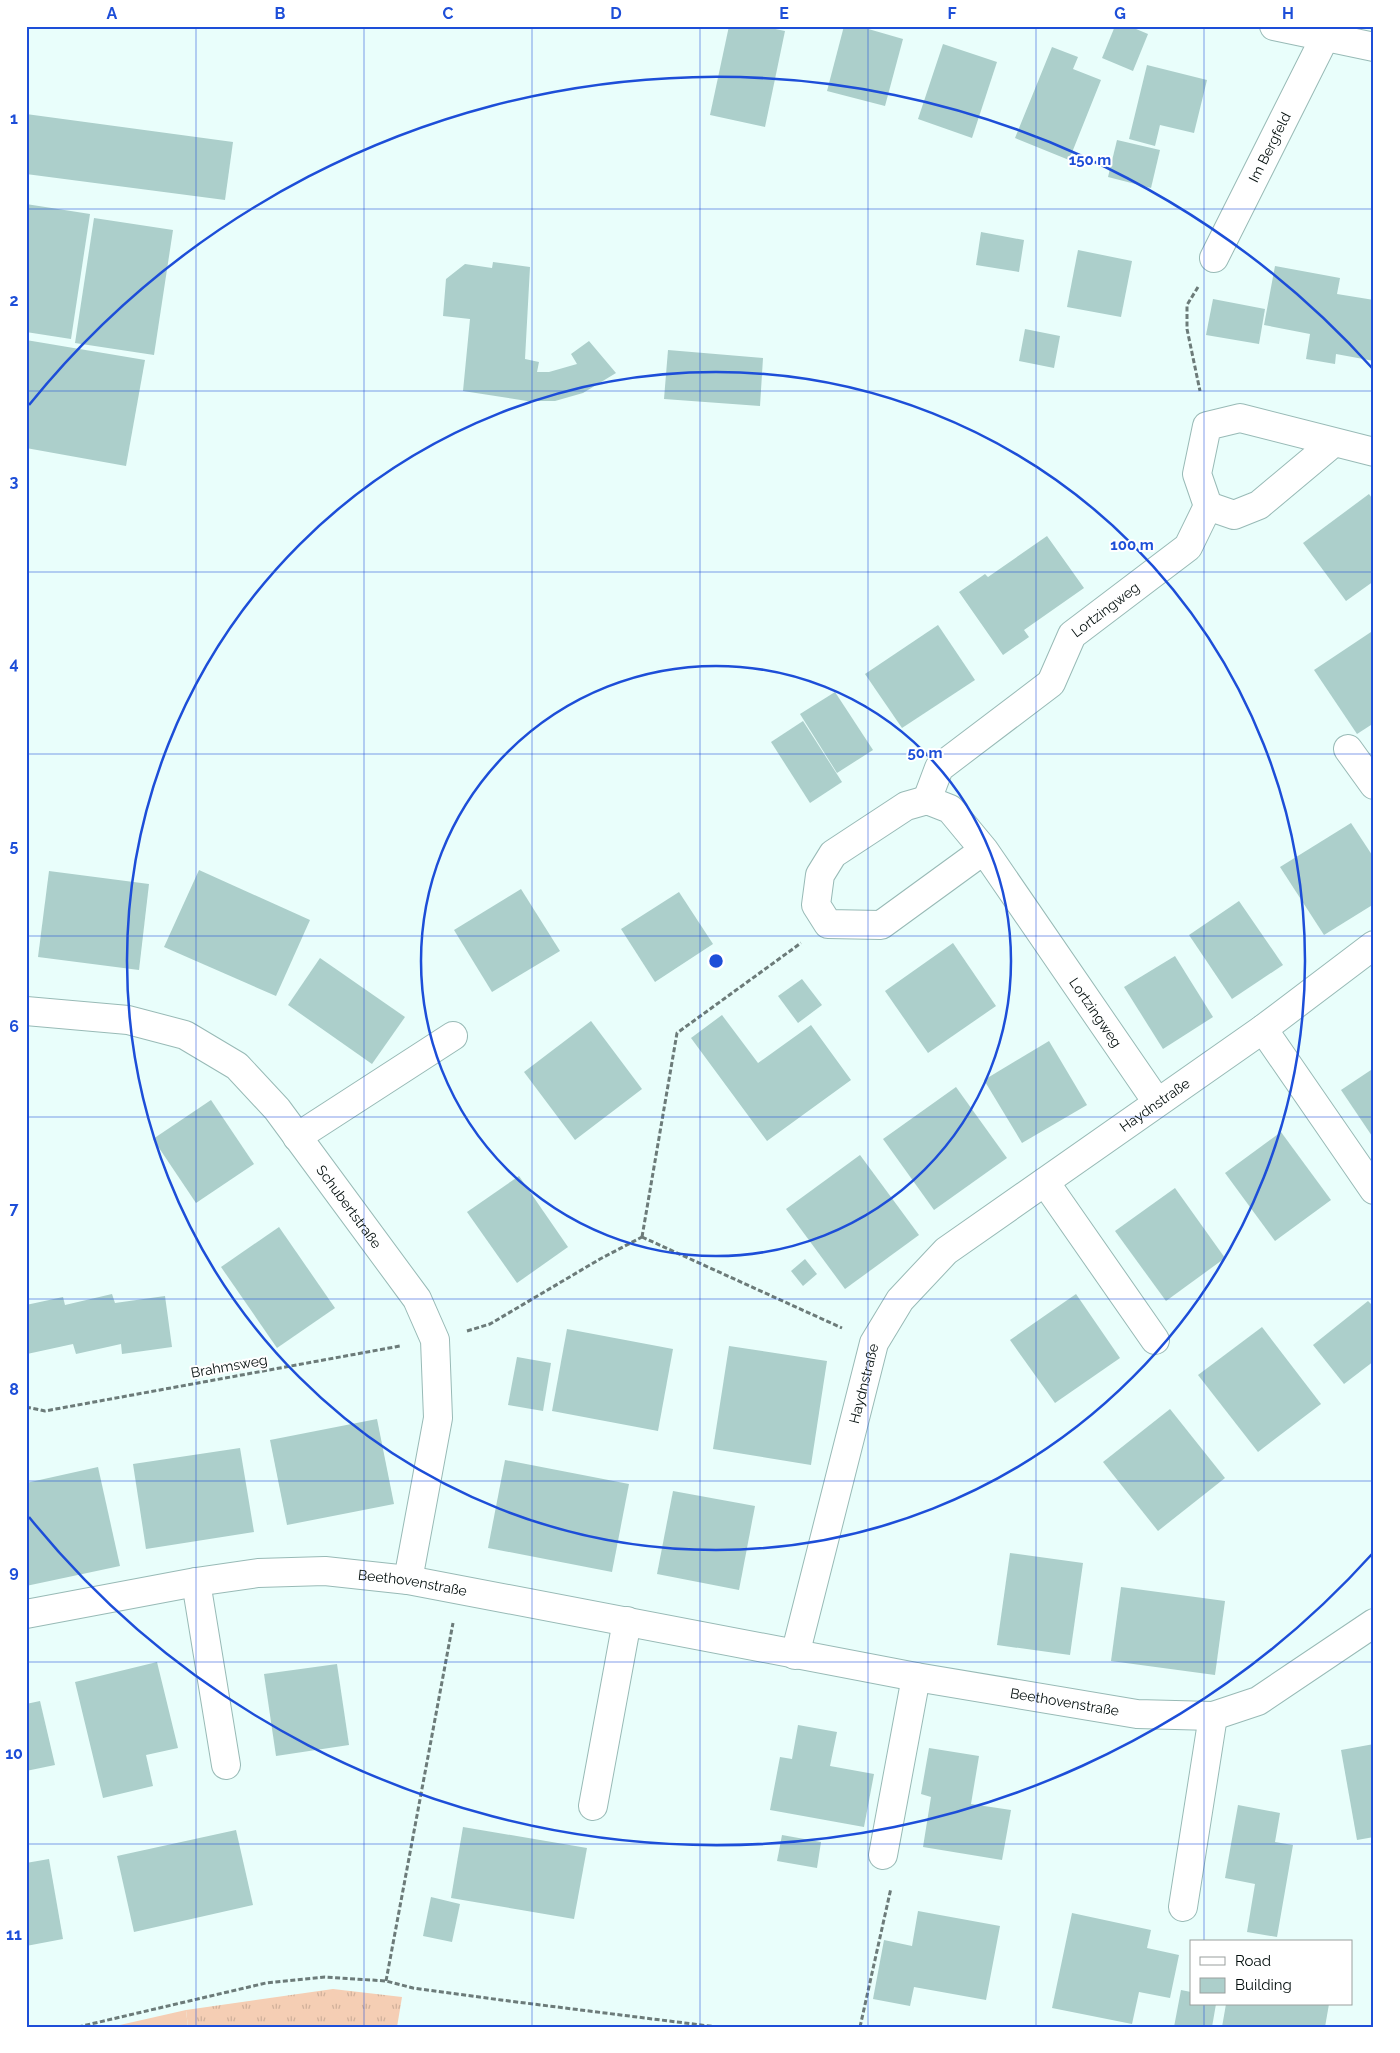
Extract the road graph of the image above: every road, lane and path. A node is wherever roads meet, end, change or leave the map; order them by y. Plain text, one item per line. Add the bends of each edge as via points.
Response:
1 (1274, 26) edge
2 (1325, 37) junction
3 (1374, 47) edge
4 (1214, 258) dead end
5 (1187, 305) dead end
6 (1207, 426) junction
7 (1332, 443) junction
8 (1374, 452) edge
9 (1208, 506) junction
10 (1348, 749) dead end
11 (1374, 785) edge
12 (927, 800) junction
13 (984, 850) junction
14 (828, 924) junction
15 (1374, 945) edge
16 (26, 1011) edge
17 (1263, 1029) junction
18 (453, 1036) dead end
19 (1157, 1102) junction
20 (297, 1136) junction
21 (1046, 1182) junction
22 (1374, 1190) edge
23 (642, 1237) junction
24 (435, 1340) junction
25 (1155, 1340) dead end
26 (874, 1343) junction
27 (26, 1408) edge
28 (408, 1580) junction
29 (196, 1582) junction
30 (459, 1590) junction
31 (26, 1614) edge
32 (627, 1621) junction
33 (1374, 1622) edge
34 (795, 1655) junction
35 (916, 1677) junction
36 (1214, 1716) junction
37 (226, 1765) dead end
38 (593, 1806) dead end
39 (883, 1855) joint
40 (1183, 1907) dead end
41 (386, 1981) junction
42 (78, 2027) edge
43 (718, 2027) edge
44 (860, 2027) edge

1 - 2 street
2 - 3 street
2 - 4 street, Im Bergfeld
5 - 6 path via 1187,328
6 - 7 street via 1240,418
6 - 9 street via 1197,474
7 - 8 street
7 - 9 street via 1259,505 1234,515
9 - 12 street, Lortzingweg via 1188,547 1072,635 1051,682 939,768
10 - 11 street
12 - 13 street, Lortzingweg via 950,809
12 - 14 street via 906,806 833,854 820,875 816,905
13 - 14 street via 881,925
13 - 19 street, Lortzingweg
14 - 23 path via 678,1033
15 - 17 street, Haydnstraße
16 - 20 street, Schubertstraße via 128,1020 185,1035 237,1066
17 - 19 street, Haydnstraße
17 - 22 street
18 - 20 street
19 - 21 street, Haydnstraße
20 - 24 street, Schubertstraße via 417,1299
21 - 25 street
21 - 26 street, Haydnstraße via 946,1251 900,1300
23 - 24 path, Brahmsweg via 490,1324
23 - 26 path
24 - 27 path, Brahmsweg via 45,1411
24 - 28 street, Schubertstraße via 438,1418
26 - 34 street, Haydnstraße
28 - 29 street, Beethovenstraße via 325,1571 258,1573
28 - 30 street, Beethovenstraße
29 - 31 street, Beethovenstraße
29 - 37 street
30 - 32 street, Beethovenstraße
30 - 41 path
32 - 34 street, Beethovenstraße
32 - 38 street
33 - 36 street, Beethovenstraße via 1258,1700
34 - 35 street, Beethovenstraße
35 - 36 street, Beethovenstraße via 1137,1714
35 - 39 street
36 - 40 street
39 - 44 path via 892,1882
41 - 42 path via 325,1977 266,1983
41 - 43 path via 482,1998

